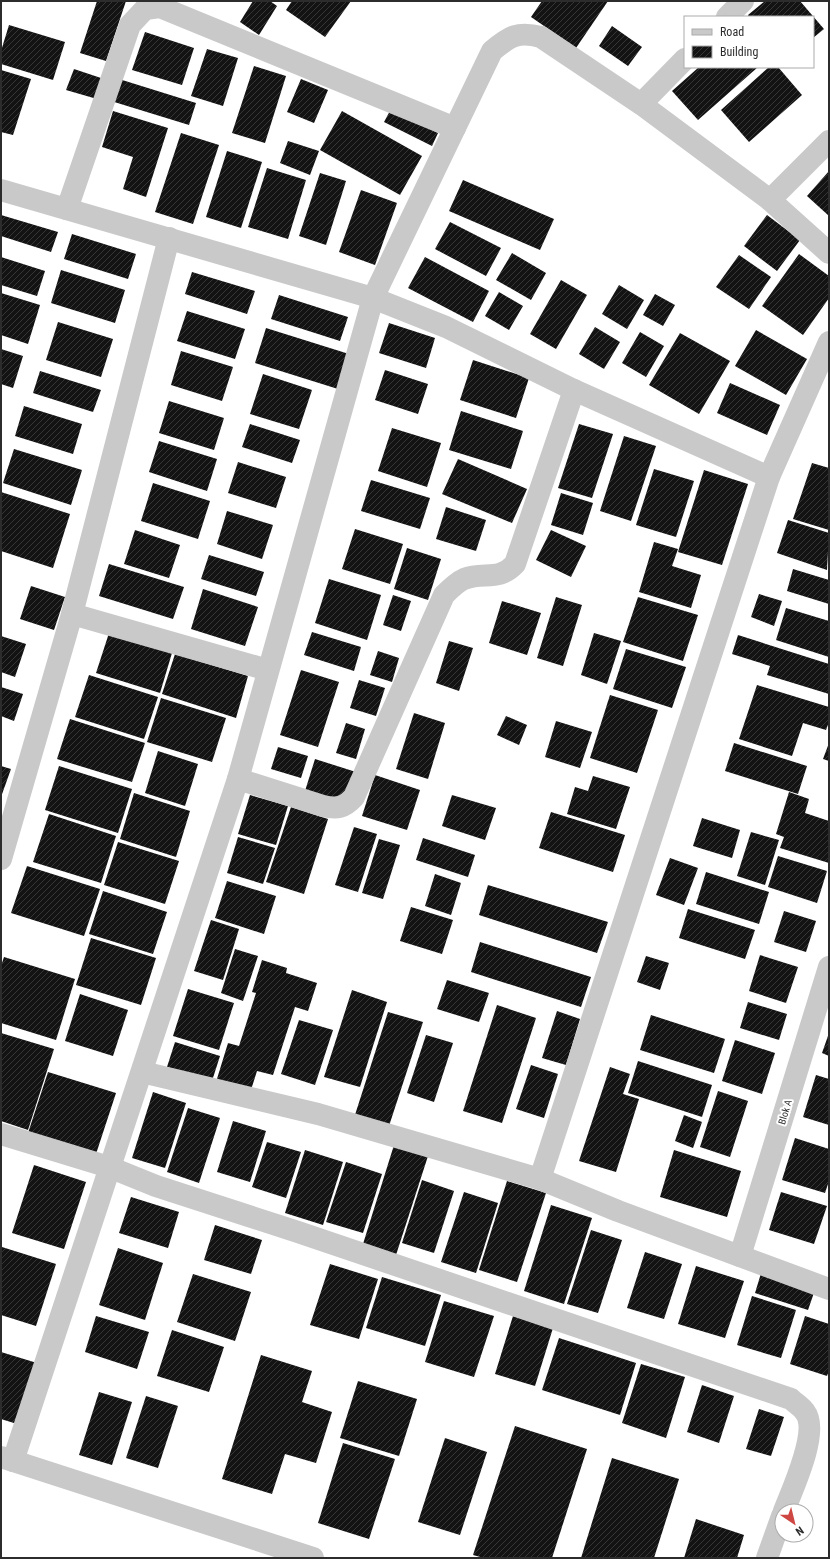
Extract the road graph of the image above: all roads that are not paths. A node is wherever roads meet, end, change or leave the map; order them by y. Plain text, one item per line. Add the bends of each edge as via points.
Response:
1 (742, 1) edge
2 (728, 16) edge
3 (684, 61) edge
4 (641, 104) junction
5 (455, 128) junction
6 (829, 141) edge
7 (1, 190) edge
8 (770, 200) junction
9 (67, 209) junction
10 (169, 238) junction
11 (829, 253) edge
12 (373, 298) junction
13 (829, 342) edge
14 (574, 390) junction
15 (769, 477) junction
16 (72, 614) junction
17 (268, 670) junction
18 (238, 779) junction
19 (1, 859) edge
20 (829, 967) edge
21 (142, 1072) junction
22 (1, 1134) edge
23 (109, 1167) junction
24 (540, 1179) junction
25 (740, 1256) junction
26 (829, 1289) edge
27 (7, 1459) edge
28 (787, 1503) edge
29 (774, 1538) edge
30 (313, 1558) edge
31 (767, 1558) edge

1 - 2 street
3 - 4 street
4 - 5 street via 541,37 515,35 492,51
4 - 8 street
5 - 9 street via 160,7 145,9 130,25
5 - 12 street
6 - 8 street
7 - 9 street
8 - 11 street
9 - 10 street
10 - 12 street
10 - 16 street
12 - 14 street via 446,327
12 - 17 street
13 - 15 street
14 - 15 street
14 - 18 street via 515,564 497,576 463,579 444,595 354,797 346,805 335,809
15 - 24 street
16 - 17 street
16 - 19 street
17 - 18 street
18 - 21 street
20 - 25 street, Blok A
21 - 23 street
21 - 24 street via 318,1114
22 - 23 street
23 - 27 street
23 - 28 street via 156,1186 791,1399 806,1412 810,1425 808,1444
24 - 25 street
25 - 26 street
27 - 30 street
29 - 31 street

